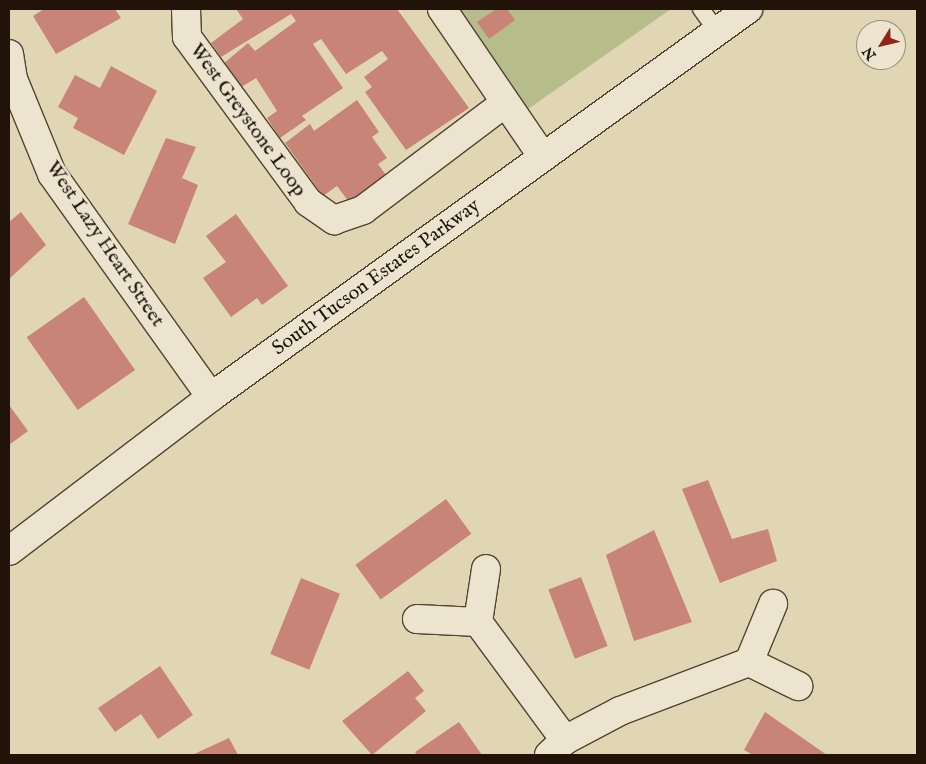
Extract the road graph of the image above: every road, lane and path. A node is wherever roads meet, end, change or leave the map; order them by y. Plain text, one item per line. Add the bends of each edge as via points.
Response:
1 (186, 9) edge
2 (442, 9) edge
3 (701, 9) edge
4 (748, 9) edge
5 (717, 31) junction
6 (9, 54) edge
7 (505, 103) junction
8 (543, 156) junction
9 (210, 397) junction
10 (9, 551) edge
11 (486, 569) dead end
12 (773, 604) dead end
13 (417, 619) dead end
14 (478, 622) junction
15 (749, 662) junction
16 (798, 686) dead end
17 (557, 748) edge

1 - 7 street, West Greystone Loop via 186,37 308,202 334,220 362,210
2 - 7 street
3 - 5 lane
4 - 5 street, South Tucson Estates Parkway
5 - 8 street, South Tucson Estates Parkway
6 - 9 street, West Lazy Heart Street via 13,80 52,174
7 - 8 street
8 - 9 street, South Tucson Estates Parkway
9 - 10 street, South Tucson Estates Parkway
11 - 14 street
12 - 15 street
13 - 14 street
14 - 17 street
15 - 16 street
15 - 17 street via 620,711

